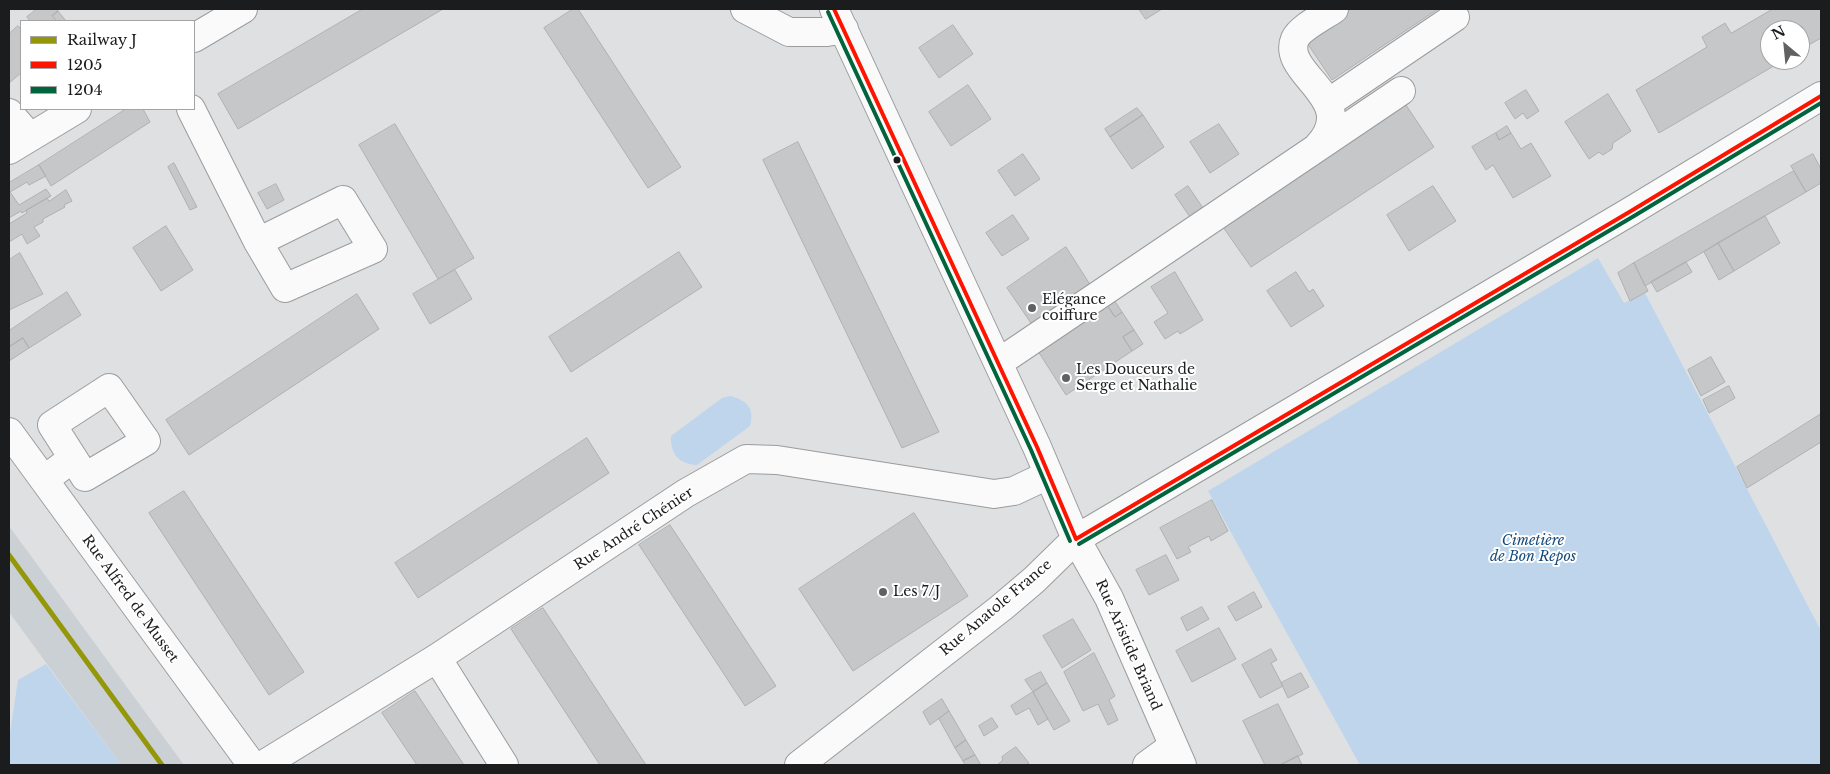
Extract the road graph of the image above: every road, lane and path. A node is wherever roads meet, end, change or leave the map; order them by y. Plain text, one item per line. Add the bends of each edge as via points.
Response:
1 (244, 9) edge
2 (744, 9) edge
3 (1334, 9) edge
4 (1455, 17) dead end
5 (839, 19) edge
6 (195, 37) edge
7 (1401, 91) dead end
8 (1821, 96) edge
9 (1328, 103) junction
10 (74, 110) edge
11 (192, 110) edge
12 (9, 113) edge
13 (19, 143) edge
14 (1318, 146) junction
15 (258, 242) dead end
16 (998, 363) junction
17 (9, 432) edge
18 (74, 458) dead end
19 (1048, 475) junction
20 (44, 480) junction
21 (1076, 539) junction
22 (437, 658) junction
23 (1177, 756) edge
24 (252, 765) edge
25 (263, 765) edge
26 (504, 765) edge
27 (799, 765) edge
28 (1147, 765) edge

1 - 6 street
2 - 5 street via 789,32 827,32
3 - 9 street via 1300,32 1293,46 1296,61
4 - 9 street
5 - 16 street, Rue Aristide Briand
7 - 14 street
8 - 21 street, Rue Anatole France
9 - 14 street via 1331,122
10 - 13 street
11 - 15 street
12 - 13 street
14 - 16 street
16 - 19 street, Rue Aristide Briand
17 - 20 street, Rue Alfred de Musset
18 - 20 street
19 - 21 street, Rue Aristide Briand
19 - 22 street, Rue André Chénier via 1014,491 994,494 776,460 746,459 686,493
20 - 24 street, Rue Alfred de Musset
21 - 23 street, Rue Aristide Briand via 1110,598
21 - 27 street, Rue Anatole France via 1001,608
22 - 25 street, Rue André Chénier
22 - 26 street
23 - 28 street

